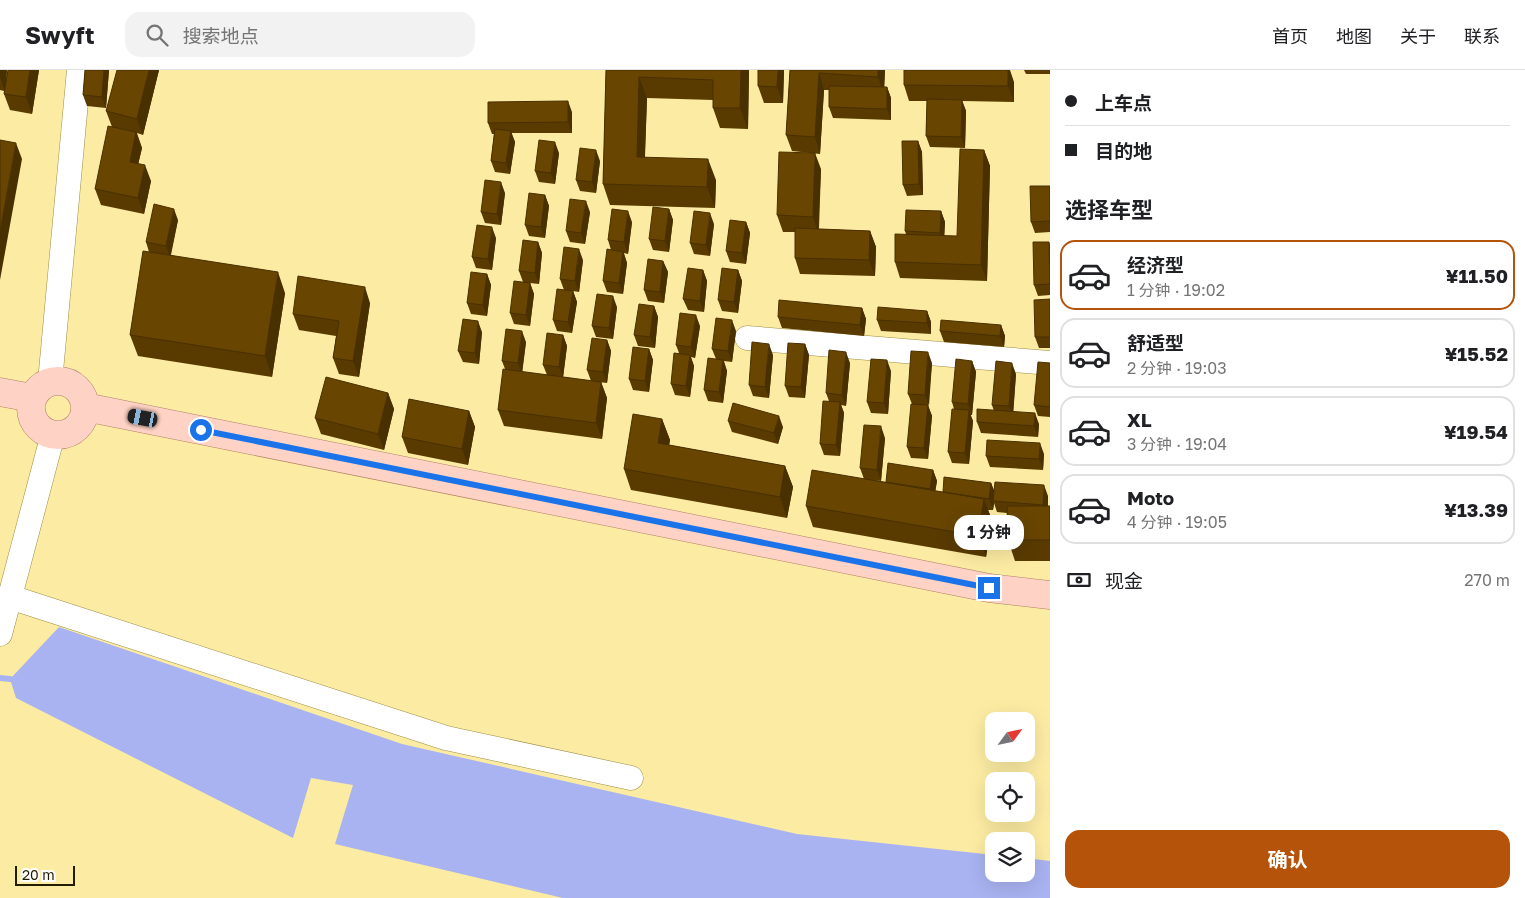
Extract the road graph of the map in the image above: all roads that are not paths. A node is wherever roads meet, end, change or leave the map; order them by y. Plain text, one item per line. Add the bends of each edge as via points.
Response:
1 (79, 70) edge
2 (747, 338) dead end
3 (1050, 363) edge
4 (41, 390) junction
5 (0, 392) edge
6 (85, 407) junction
7 (53, 434) junction
8 (1050, 595) edge
9 (10, 597) junction
10 (0, 634) edge
11 (631, 778) dead end

1 - 4 street
2 - 3 street
4 - 5 main road
4 - 6 main road via 62,381 74,386 82,395
4 - 7 main road via 30,410 42,430
6 - 7 main road via 76,428 65,434
6 - 8 main road via 989,588
7 - 9 street
9 - 10 street
9 - 11 street via 446,738

